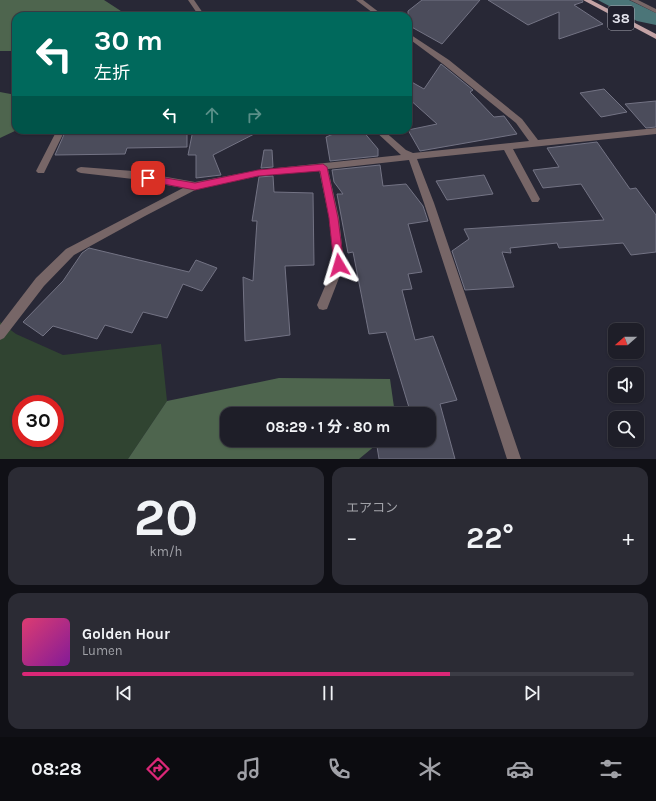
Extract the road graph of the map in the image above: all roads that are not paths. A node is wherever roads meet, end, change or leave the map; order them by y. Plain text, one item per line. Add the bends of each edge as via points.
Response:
1 (190, 0) edge
2 (359, 0) edge
3 (586, 0) edge
4 (633, 0) edge
5 (656, 11) edge
6 (199, 12) edge
7 (376, 12) edge
8 (656, 37) edge
9 (412, 38) edge
10 (656, 131) edge
11 (59, 134) edge
12 (383, 134) edge
13 (536, 144) junction
14 (507, 147) junction
15 (412, 157) junction
16 (323, 167) junction
17 (82, 170) dead end
18 (41, 171) dead end
19 (195, 186) junction
20 (535, 199) dead end
21 (323, 305) dead end
22 (0, 334) edge
23 (514, 459) edge

1 - 6 street
2 - 7 street
3 - 8 main road, 38
4 - 5 street
9 - 13 street via 519,121
10 - 13 street
11 - 18 street
12 - 15 street
13 - 14 street
14 - 15 street
14 - 20 street
15 - 16 street
15 - 23 street
16 - 19 street via 258,173
16 - 21 street via 334,218 339,265
17 - 19 street via 133,175
19 - 22 street via 70,252 40,282

